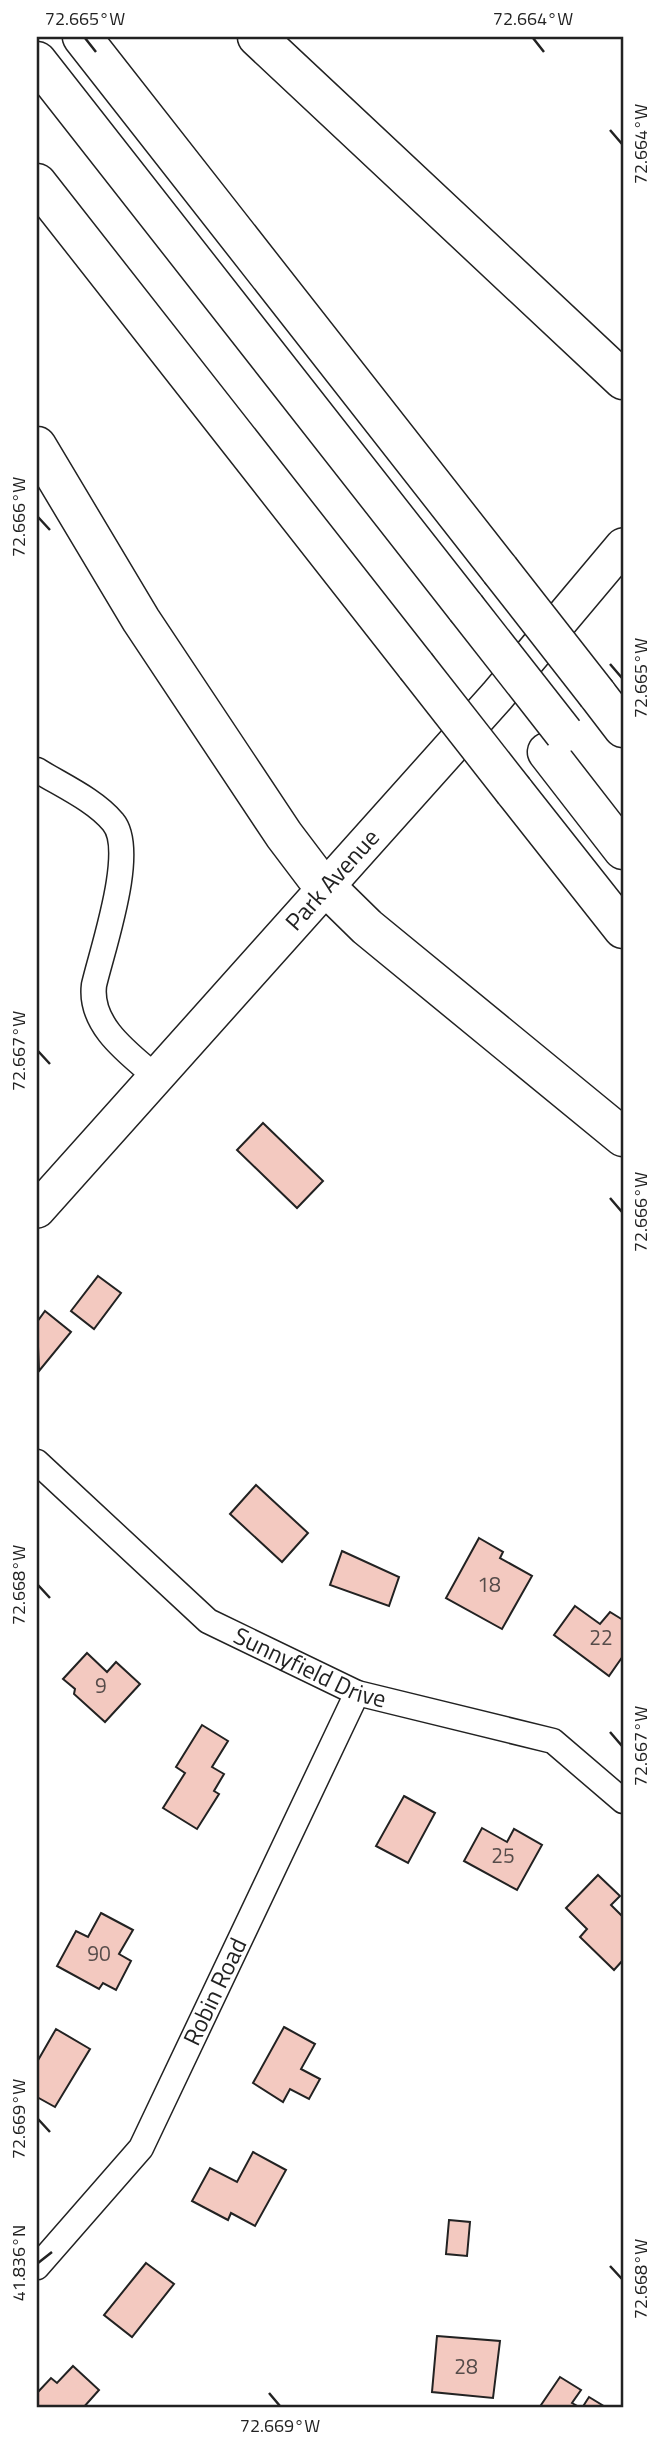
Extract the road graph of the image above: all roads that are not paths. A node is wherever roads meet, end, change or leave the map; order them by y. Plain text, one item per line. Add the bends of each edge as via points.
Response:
1 (82, 37) edge
2 (257, 37) edge
3 (37, 61) edge
4 (37, 102) edge
5 (37, 183) edge
6 (623, 380) edge
7 (37, 446) edge
8 (623, 546) edge
9 (458, 618) junction
10 (623, 728) edge
11 (555, 742) junction
12 (37, 770) edge
13 (623, 808) edge
14 (623, 849) edge
15 (325, 887) junction
16 (623, 929) edge
17 (155, 1076) junction
18 (623, 1137) edge
19 (37, 1210) edge
20 (37, 1462) edge
21 (357, 1693) junction
22 (623, 1801) edge
23 (37, 2267) edge

1 - 10 highway, bridge
2 - 6 highway
3 - 9 highway
4 - 9 highway
5 - 16 highway, bridge
7 - 15 highway via 149,631 284,835
8 - 15 main road, Park Avenue via 497,696
9 - 11 highway, bridge
11 - 13 highway
11 - 14 highway
12 - 17 street via 107,815 122,837 122,859 93,1004 106,1028
15 - 17 main road, Park Avenue
15 - 18 highway
17 - 19 main road, Park Avenue
20 - 21 street, Sunnyfield Drive via 208,1621
21 - 22 street, Sunnyfield Drive via 553,1741
21 - 23 street, Robin Road via 141,2148

